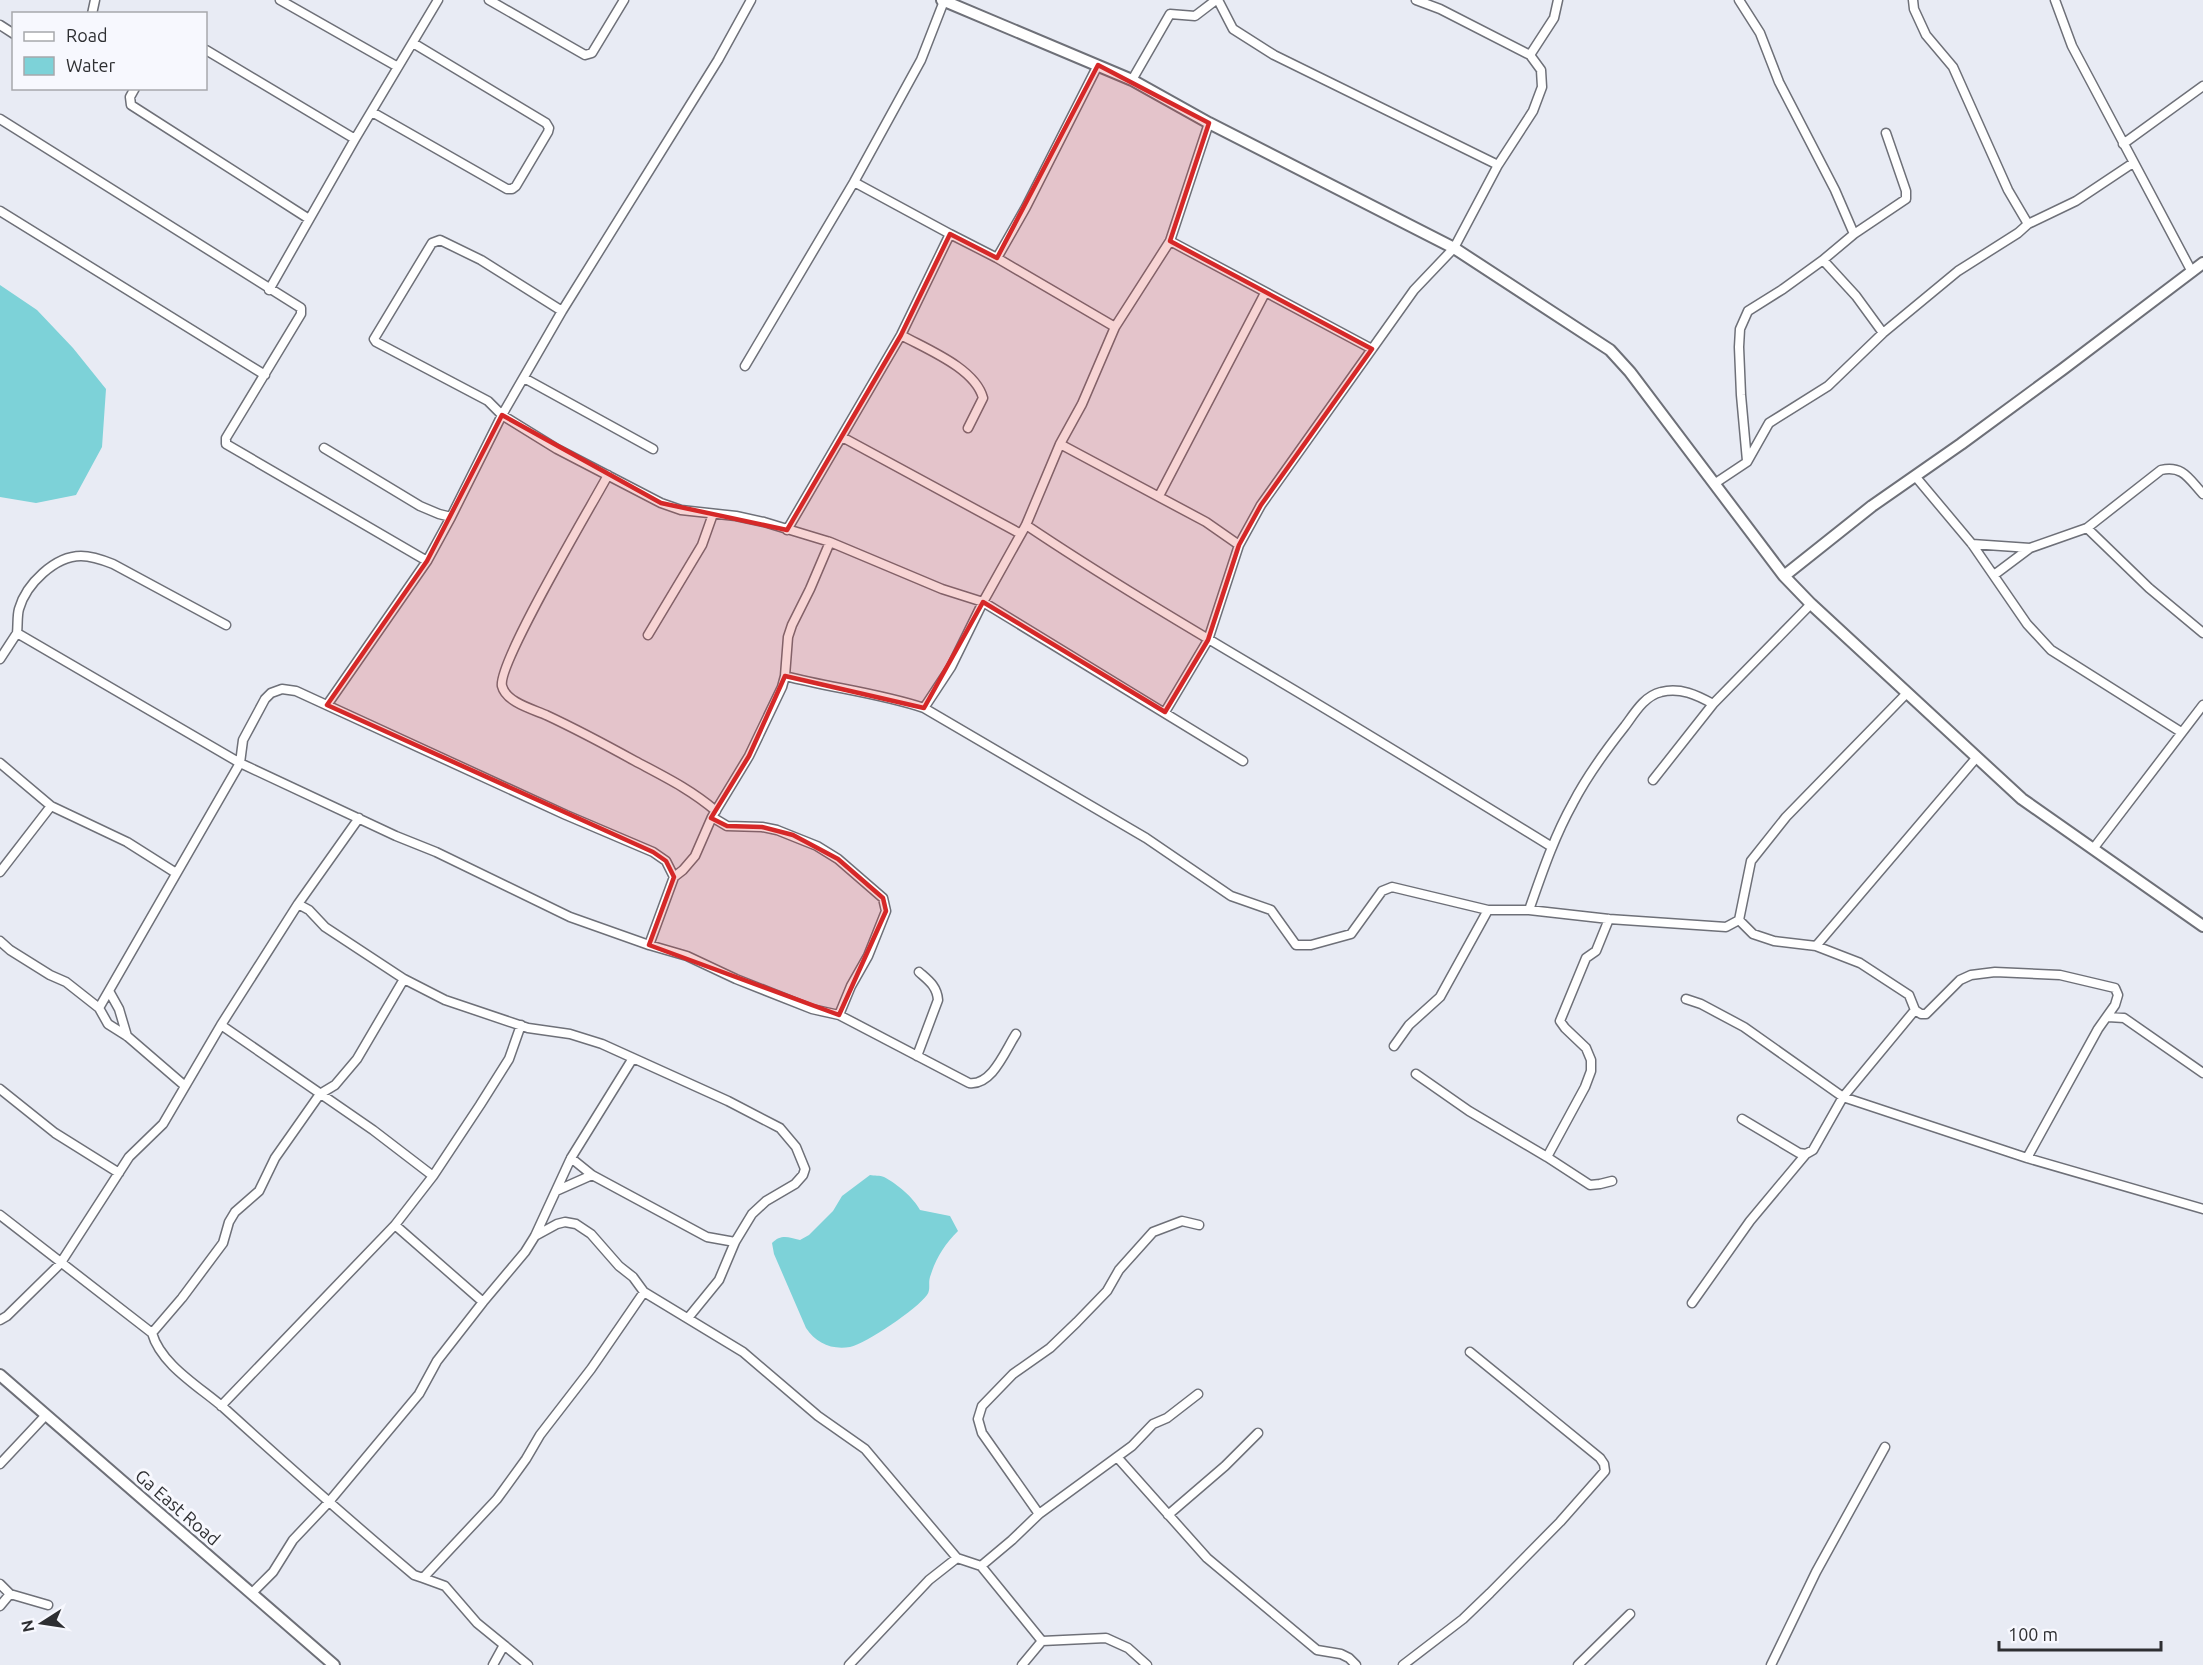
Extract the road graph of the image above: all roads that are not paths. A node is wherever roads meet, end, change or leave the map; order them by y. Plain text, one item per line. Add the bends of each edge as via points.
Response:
1 (280, 0) edge
2 (438, 0) edge
3 (489, 0) edge
4 (624, 0) edge
5 (751, 0) edge
6 (943, 0) edge
7 (1217, 0) edge
8 (1416, 0) edge
9 (1558, 0) edge
10 (1739, 0) edge
11 (1913, 0) edge
12 (2055, 0) edge
13 (413, 43) junction
14 (207, 51) edge
15 (1530, 55) junction
16 (1098, 65) junction
17 (398, 67) junction
18 (1132, 80) junction
19 (2203, 87) edge
20 (134, 90) edge
21 (372, 112) junction
22 (0, 119) edge
23 (1209, 123) junction
24 (1886, 132) dead end
25 (355, 139) junction
26 (2123, 144) junction
27 (2133, 163) junction
28 (1498, 165) junction
29 (854, 182) junction
30 (0, 211) edge
31 (309, 219) junction
32 (2028, 224) junction
33 (950, 234) junction
34 (1854, 234) junction
35 (1170, 241) junction
36 (1455, 248) junction
37 (997, 258) junction
38 (1823, 260) junction
39 (2203, 263) edge
40 (2192, 272) junction
41 (269, 290) junction
42 (1265, 293) junction
43 (562, 311) junction
44 (1115, 327) junction
45 (1882, 333) junction
46 (901, 335) junction
47 (1372, 349) junction
48 (745, 366) dead end
49 (265, 375) junction
50 (525, 378) junction
51 (502, 415) junction
52 (968, 428) dead end
53 (842, 438) junction
54 (1060, 444) junction
55 (324, 448) dead end
56 (653, 449) dead end
57 (1747, 462) junction
58 (608, 475) junction
59 (1915, 476) junction
60 (1714, 484) junction
61 (2203, 494) edge
62 (1159, 496) junction
63 (713, 514) junction
64 (451, 517) junction
65 (1026, 525) junction
66 (2087, 528) junction
67 (787, 530) junction
68 (1021, 534) junction
69 (830, 542) junction
70 (1972, 543) junction
71 (1239, 544) junction
72 (2030, 548) junction
73 (427, 561) junction
74 (1994, 575) junction
75 (1784, 576) junction
76 (983, 602) junction
77 (1811, 604) junction
78 (226, 626) dead end
79 (17, 633) junction
80 (2203, 633) edge
81 (648, 636) dead end
82 (1208, 640) junction
83 (0, 660) edge
84 (785, 676) junction
85 (1907, 693) junction
86 (1713, 704) junction
87 (327, 705) junction
88 (2203, 705) edge
89 (924, 708) junction
90 (1166, 712) junction
91 (2181, 732) junction
92 (1977, 757) junction
93 (1243, 761) dead end
94 (0, 763) edge
95 (240, 763) junction
96 (1653, 780) dead end
97 (51, 806) junction
98 (714, 814) junction
99 (359, 818) junction
100 (1552, 847) junction
101 (2093, 849) junction
102 (0, 872) edge
103 (176, 873) junction
104 (674, 877) junction
105 (297, 904) junction
106 (1488, 910) junction
107 (1529, 910) junction
108 (1610, 919) junction
109 (1739, 921) junction
110 (2203, 926) edge
111 (0, 941) edge
112 (649, 945) junction
113 (1816, 946) junction
114 (919, 972) dead end
115 (404, 979) junction
116 (109, 991) junction
117 (1686, 999) dead end
118 (99, 1008) junction
119 (1915, 1010) junction
120 (838, 1015) junction
121 (2108, 1017) junction
122 (220, 1025) junction
123 (521, 1025) junction
124 (1016, 1034) dead end
125 (127, 1036) junction
126 (1394, 1046) dead end
127 (917, 1056) junction
128 (633, 1058) junction
129 (2203, 1073) edge
130 (1416, 1074) dead end
131 (185, 1086) junction
132 (0, 1089) edge
133 (320, 1094) junction
134 (1844, 1097) junction
135 (1742, 1119) dead end
136 (1806, 1154) junction
137 (1546, 1157) junction
138 (571, 1158) junction
139 (2027, 1158) junction
140 (119, 1173) junction
141 (592, 1175) junction
142 (433, 1176) junction
143 (1612, 1181) dead end
144 (556, 1191) junction
145 (2203, 1209) edge
146 (0, 1215) edge
147 (395, 1225) junction
148 (1199, 1225) dead end
149 (536, 1236) junction
150 (735, 1242) junction
151 (60, 1264) junction
152 (644, 1292) junction
153 (483, 1302) junction
154 (1692, 1303) dead end
155 (688, 1318) junction
156 (0, 1320) edge
157 (152, 1333) junction
158 (1470, 1352) dead end
159 (0, 1375) edge
160 (1198, 1394) dead end
161 (221, 1406) junction
162 (46, 1415) junction
163 (1258, 1433) dead end
164 (1885, 1447) dead end
165 (1117, 1457) junction
166 (0, 1464) edge
167 (328, 1503) junction
168 (1040, 1514) junction
169 (1168, 1515) junction
170 (957, 1558) junction
171 (981, 1566) junction
172 (423, 1578) junction
173 (0, 1584) edge
174 (252, 1593) junction
175 (10, 1594) junction
176 (48, 1605) dead end
177 (0, 1606) edge
178 (1630, 1614) dead end
179 (1042, 1641) junction
180 (504, 1645) junction
181 (334, 1665) edge
182 (493, 1665) edge
183 (528, 1665) edge
184 (849, 1665) edge
185 (1022, 1665) edge
186 (1147, 1665) edge
187 (1356, 1665) edge
188 (1403, 1665) edge
189 (1578, 1665) edge
190 (1771, 1665) edge

1 - 17 street
2 - 13 street
3 - 4 street via 585,55 592,53
5 - 43 street
6 - 16 street
6 - 29 street via 921,60
7 - 18 street via 1195,16 1170,14
7 - 28 street via 1233,29 1275,55
8 - 15 street
9 - 15 street via 1554,18
10 - 34 street via 1760,33 1779,82
11 - 32 street via 1926,35 1953,67 2008,190
12 - 26 street via 2072,46
13 - 17 street
13 - 21 street via 546,123 548,132 516,186 507,189
14 - 25 street
15 - 28 street via 1541,70 1542,87 1533,111
16 - 18 street
16 - 37 street
17 - 21 street
18 - 23 street
19 - 26 street
20 - 31 street via 132,105
21 - 25 street
22 - 41 street
23 - 35 street
23 - 36 street
24 - 34 street via 1906,199
25 - 31 street
26 - 27 street
27 - 32 street via 2076,201
27 - 40 street
28 - 36 street
29 - 33 street
29 - 48 street
30 - 49 street
31 - 41 street
32 - 45 street via 1958,271
33 - 37 street
33 - 46 street
34 - 38 street
35 - 42 street
35 - 44 street
36 - 47 street via 1414,290
36 - 60 street via 1610,350
37 - 44 street
38 - 45 street via 1856,296
38 - 57 street via 1748,310 1740,329
39 - 40 street
40 - 59 street
41 - 49 street via 298,305 301,314
42 - 47 street
42 - 62 street
43 - 50 street
43 - 51 street via 481,260 440,240 432,243 375,337 376,342 488,402
44 - 54 street
45 - 57 street via 1828,386 1769,423
46 - 52 street via 965,371 981,389 983,398
46 - 53 street
47 - 71 street via 1261,505
49 - 73 street via 226,444
50 - 51 street
50 - 56 street
51 - 58 street
51 - 64 street
53 - 67 street
53 - 68 street
54 - 62 street
54 - 65 street
55 - 64 street via 420,506
57 - 60 street
58 - 63 street via 661,503
58 - 98 street via 518,638 501,684 511,699 678,784 695,794
59 - 70 street
59 - 75 street
60 - 75 street
61 - 66 street via 2180,470 2161,470
62 - 71 street
63 - 67 street
63 - 81 street via 702,545
64 - 73 street
65 - 68 street
65 - 82 street
66 - 72 street
66 - 80 street
67 - 69 street
68 - 76 street
69 - 76 street
69 - 84 street via 792,625
70 - 72 street
70 - 74 street
71 - 82 street
72 - 74 street
73 - 87 street
74 - 91 street via 2027,624 2051,650
75 - 77 street
76 - 89 street via 951,667
76 - 90 street
77 - 85 street
77 - 86 street
78 - 79 street via 112,564 81,556 61,559 32,585 19,609
79 - 83 street
79 - 95 street
82 - 90 street
82 - 100 street
84 - 89 street
84 - 98 street via 749,756
85 - 92 street
85 - 109 street via 1786,817 1751,861
86 - 96 street
86 - 100 street via 1693,693 1674,690 1659,692 1644,701 1573,802
87 - 95 street via 296,691 282,689 271,693 248,727
87 - 104 street via 653,852 666,861
88 - 91 street
89 - 106 street via 1146,838 1231,896 1271,910 1296,945 1351,934 1386,888
90 - 93 street
91 - 101 street
92 - 101 street via 2022,799
92 - 113 street
94 - 97 street
95 - 99 street
95 - 103 street
97 - 102 street
97 - 103 street via 126,842
98 - 104 street via 694,856
98 - 120 street via 727,826 777,830 817,846 883,898 886,911
99 - 105 street
99 - 112 street via 553,909
100 - 107 street
101 - 110 street
103 - 116 street
104 - 112 street
105 - 115 street
105 - 122 street
106 - 107 street
106 - 126 street via 1440,997 1409,1025
107 - 108 street
108 - 109 street via 1726,927
108 - 137 street via 1596,951 1586,958 1560,1021 1586,1048 1591,1071
109 - 113 street via 1753,934 1774,941
111 - 118 street via 66,982
112 - 120 street via 687,956 812,1009
113 - 119 street via 1860,963 1909,995
114 - 127 street via 934,985 938,1000
115 - 123 street via 445,1000
115 - 133 street via 357,1059 335,1085
116 - 118 street
116 - 125 street
117 - 134 street via 1744,1027
118 - 125 street via 108,1024
119 - 121 street via 1926,1014 1960,980 1971,975 2014,972 2060,975 2115,988 2118,995
119 - 134 street
120 - 127 street
121 - 129 street via 2124,1018
121 - 139 street
122 - 131 street
122 - 133 street
123 - 128 street via 570,1034
123 - 142 street via 509,1059
124 - 127 street via 988,1077 976,1084
125 - 131 street
128 - 138 street
128 - 150 street via 770,1122 796,1147 805,1169 800,1180 752,1214
130 - 137 street
131 - 140 street via 163,1124 129,1157
132 - 140 street via 55,1133
133 - 142 street
133 - 157 street via 275,1158 259,1191 229,1222 223,1244
134 - 136 street via 1813,1150
134 - 139 street
135 - 136 street
136 - 154 street via 1750,1221
137 - 143 street via 1590,1185
138 - 141 street
138 - 144 street
139 - 145 street
140 - 151 street
141 - 144 street
141 - 150 street via 707,1238
142 - 147 street
144 - 149 street
146 - 151 street
147 - 153 street
147 - 161 street
148 - 168 street via 1182,1221 1153,1232 1077,1322 1050,1348 1012,1374 982,1406 978,1419 982,1433
149 - 152 street via 557,1224 576,1224 591,1234
149 - 153 street
150 - 155 street via 718,1280
151 - 156 street
151 - 157 street
152 - 155 street
152 - 172 street via 497,1499
153 - 167 street via 437,1361 419,1394
155 - 170 street via 743,1352 818,1416 865,1449
157 - 161 street via 166,1359
158 - 188 street via 1600,1458 1605,1471 1476,1606
159 - 162 street, Ga East Road
160 - 165 street via 1153,1424
161 - 167 street
162 - 166 street
162 - 174 street, Ga East Road
163 - 169 street
164 - 190 street via 1816,1572
165 - 168 street
165 - 169 street
167 - 172 street via 414,1575
167 - 174 street
168 - 171 street
169 - 187 street via 1207,1558 1317,1650 1341,1654
170 - 171 street
170 - 184 street via 928,1580
171 - 179 street
172 - 180 street via 445,1586 477,1623
173 - 175 street
174 - 181 street, Ga East Road
175 - 176 street
175 - 177 street
178 - 189 street
179 - 185 street
179 - 186 street via 1106,1638 1128,1648
180 - 182 street
180 - 183 street

